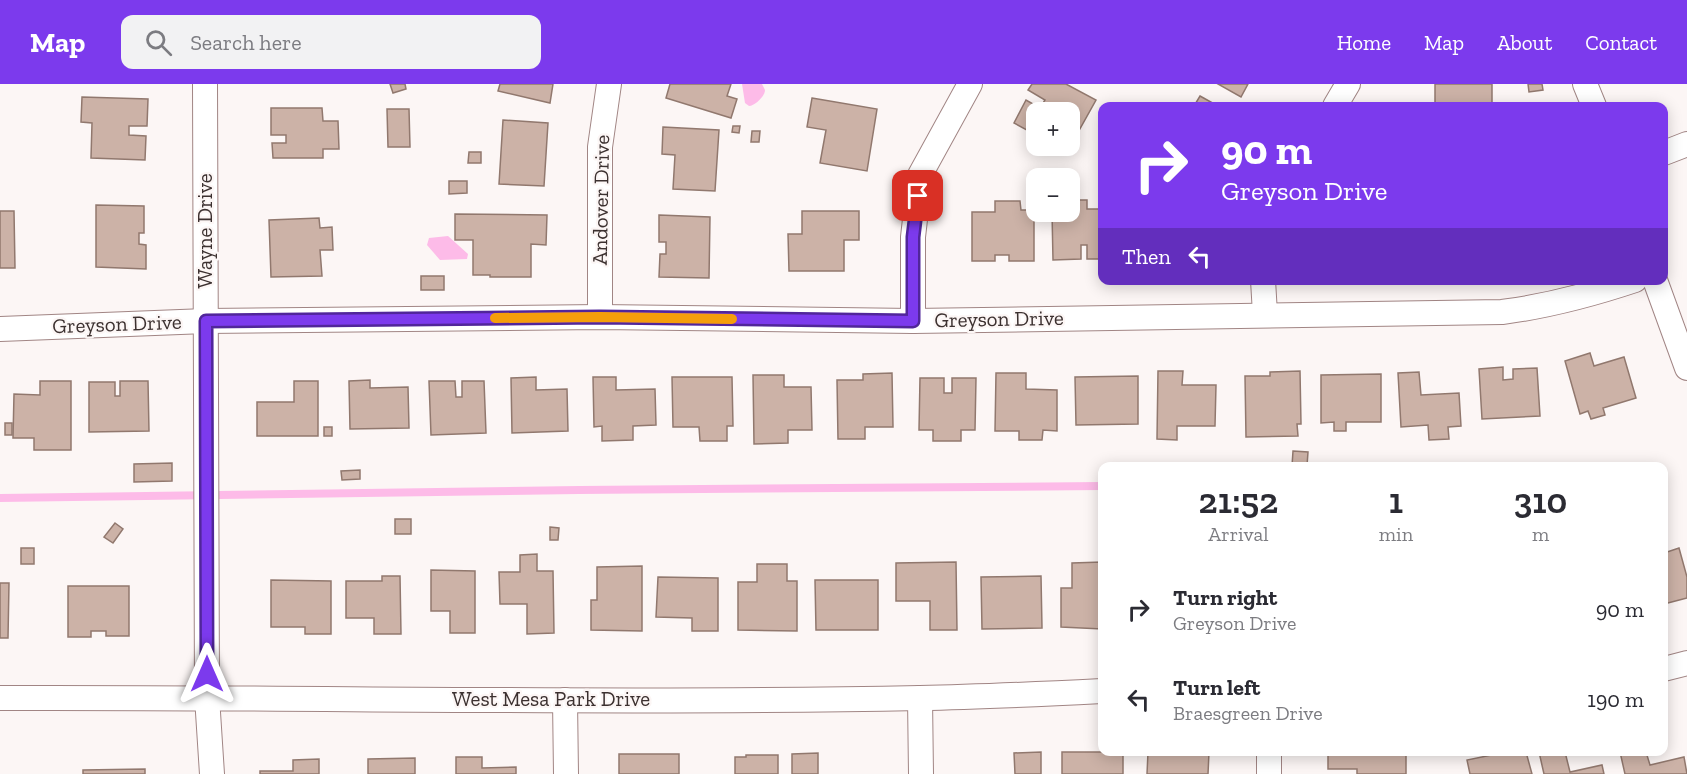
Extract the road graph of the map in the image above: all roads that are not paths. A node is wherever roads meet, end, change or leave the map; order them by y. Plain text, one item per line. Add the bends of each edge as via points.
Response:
1 (205, 84) edge
2 (609, 84) edge
3 (970, 84) edge
4 (1347, 84) edge
5 (1585, 84) edge
6 (1337, 102) edge
7 (1592, 102) edge
8 (1687, 144) edge
9 (1668, 151) edge
10 (1263, 285) edge
11 (1620, 285) edge
12 (1657, 285) edge
13 (1265, 314) junction
14 (600, 317) junction
15 (206, 321) junction
16 (913, 321) junction
17 (0, 329) edge
18 (1687, 368) edge
19 (1687, 663) edge
20 (1668, 668) edge
21 (1098, 691) edge
22 (207, 697) junction
23 (0, 698) edge
24 (920, 698) junction
25 (565, 700) junction
26 (1269, 756) edge
27 (212, 774) edge
28 (566, 774) edge
29 (921, 774) edge
30 (1269, 774) edge

1 - 15 street, Wayne Drive
2 - 14 street, Andover Drive via 600,147
3 - 16 street via 920,175 913,237
4 - 6 street
5 - 7 street
8 - 9 street
10 - 13 street
11 - 13 street, Greyson Drive via 1543,307 1502,312
12 - 18 street
13 - 16 street, Greyson Drive
14 - 15 street, Greyson Drive
14 - 16 street, Greyson Drive
15 - 17 street, Greyson Drive
15 - 22 street, Wayne Drive
19 - 20 street
21 - 24 street, West Mesa Park Drive
22 - 23 street, West Mesa Park Drive
22 - 25 street, West Mesa Park Drive
22 - 27 street, Wayne Drive
24 - 25 street, West Mesa Park Drive
24 - 29 street
25 - 28 street
26 - 30 street

